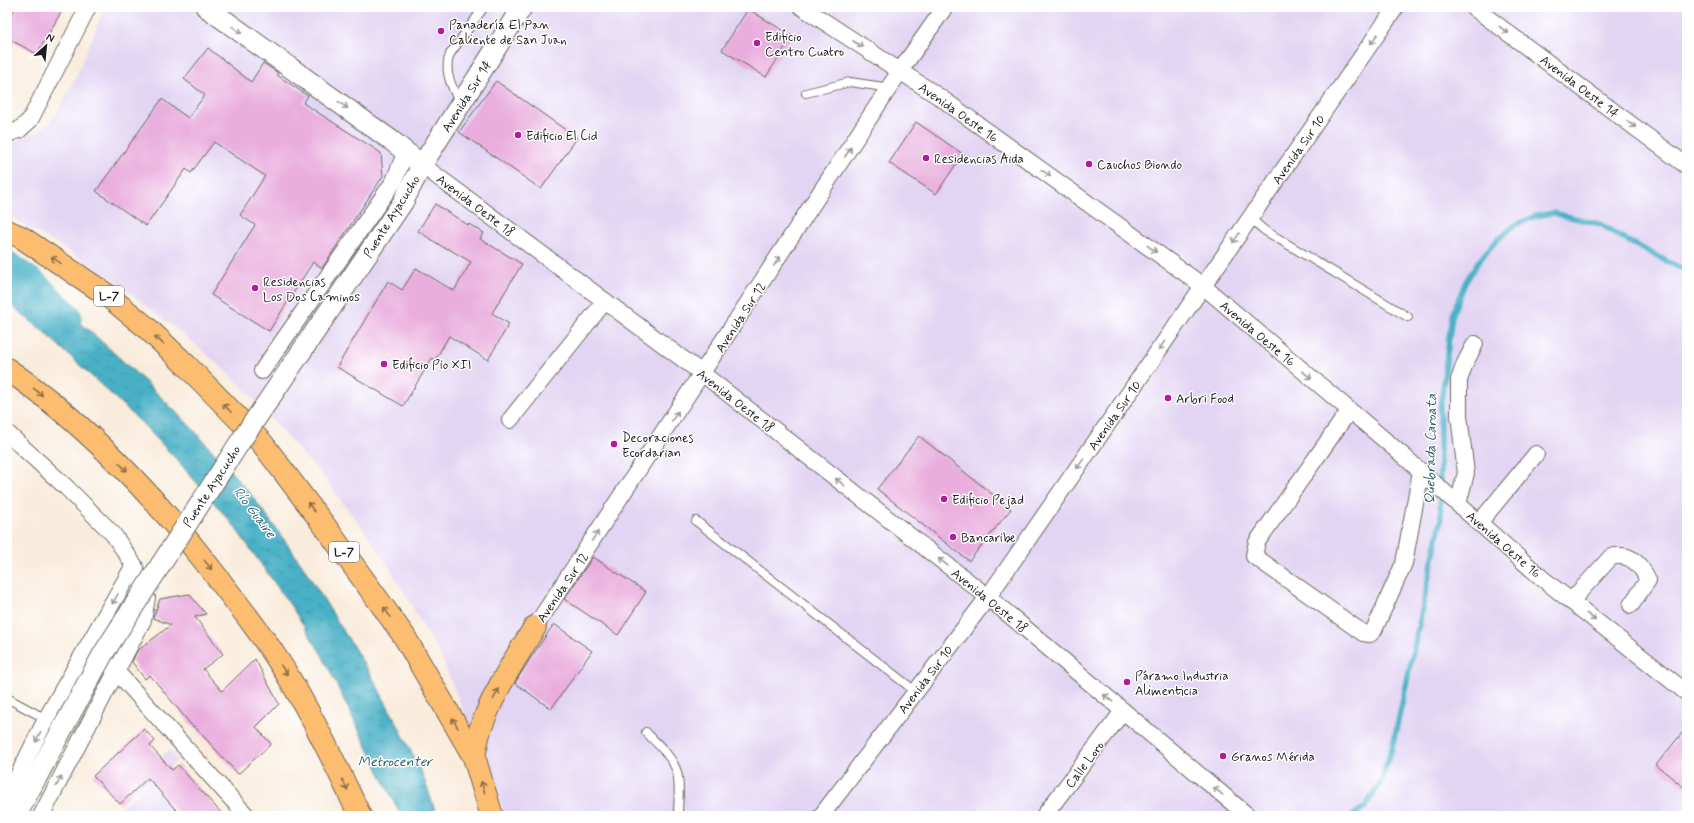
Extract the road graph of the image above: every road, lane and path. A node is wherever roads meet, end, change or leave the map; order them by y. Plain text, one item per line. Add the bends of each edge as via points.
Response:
1 (88, 7) edge
2 (206, 7) edge
3 (484, 7) edge
4 (522, 7) edge
5 (802, 7) edge
6 (945, 7) edge
7 (1396, 7) edge
8 (1473, 7) edge
9 (900, 71) junction
10 (890, 88) junction
11 (806, 93) dead end
12 (460, 105) junction
13 (7, 134) edge
14 (406, 151) junction
15 (422, 165) junction
16 (1687, 166) edge
17 (1250, 218) junction
18 (12, 230) edge
19 (1203, 286) junction
20 (605, 301) junction
21 (1408, 317) dead end
22 (1475, 344) dead end
23 (7, 369) edge
24 (262, 371) dead end
25 (703, 374) junction
26 (1350, 411) junction
27 (510, 420) dead end
28 (7, 434) edge
29 (1536, 454) dead end
30 (1422, 473) junction
31 (1456, 503) junction
32 (696, 521) dead end
33 (1479, 523) junction
34 (134, 565) junction
35 (988, 597) junction
36 (1571, 601) junction
37 (1631, 605) dead end
38 (535, 627) joint
39 (87, 647) junction
40 (116, 671) junction
41 (915, 691) junction
42 (1687, 693) edge
43 (7, 698) edge
44 (1123, 712) junction
45 (46, 719) junction
46 (646, 732) dead end
47 (474, 757) junction
48 (7, 798) edge
49 (16, 816) edge
50 (41, 816) edge
51 (246, 816) edge
52 (360, 816) edge
53 (492, 816) edge
54 (678, 816) edge
55 (820, 816) edge
56 (1044, 816) edge
57 (1248, 816) edge

1 - 13 street via 30,120 19,130
2 -> 14 street, Avenida Oeste 18
3 - 12 lane via 447,62 447,72
4 - 12 street, Avenida Sur 14
5 -> 9 street, Avenida Oeste 16
6 - 9 street, Avenida Sur 12
7 -> 17 street, Avenida Sur 10
8 -> 16 street, Avenida Oeste 14
9 - 10 street, Avenida Sur 12
9 -> 19 street, Avenida Oeste 16
10 - 11 lane via 850,82
25 -> 10 street, Avenida Sur 12
12 - 15 street, Avenida Sur 14
14 - 15 street, Avenida Oeste 18
14 - 24 street via 394,181
15 - 20 street, Avenida Oeste 18
15 - 49 street, Puente Ayacucho, bridge via 403,202 240,442 103,654
17 -> 19 street, Avenida Sur 10
17 - 21 lane via 1264,230
47 -> 18 highway, L-7 via 404,636 262,443 187,366 107,295
19 -> 26 street, Avenida Oeste 16
19 -> 35 street, Avenida Sur 10
20 - 25 street, Avenida Oeste 18
20 - 27 street
22 - 31 street via 1464,363 1459,380 1459,416 1466,473
23 -> 52 highway via 95,440 155,501 209,566 288,676 312,718
35 -> 25 street, Avenida Oeste 18
38 -> 25 street, Avenida Sur 12
26 - 30 street, Avenida Oeste 16
26 - 30 street via 1257,542 1254,556 1363,632 1370,634 1404,563
28 - 34 street via 68,488 113,534
29 - 33 street
30 - 31 street, Avenida Oeste 16
31 - 33 street, Avenida Oeste 16
32 - 41 lane
33 - 36 street, Avenida Oeste 16
34 -> 39 street
34 - 40 street via 147,598 147,608 144,620
35 - 41 street, Avenida Sur 10
44 -> 35 street, Avenida Oeste 18
36 - 37 street via 1611,557 1617,555 1629,557 1642,567 1648,580
36 -> 42 street, Avenida Oeste 16
47 -> 38 highway via 480,731 494,698
39 - 40 street
39 - 45 street
50 -> 40 street
40 - 51 street
41 - 55 street, Avenida Sur 10
43 - 45 lane
44 - 56 street, Calle Loro
57 -> 44 street, Avenida Oeste 18
45 -> 48 street
46 - 54 lane via 668,755 676,768
53 -> 47 highway, L-7

